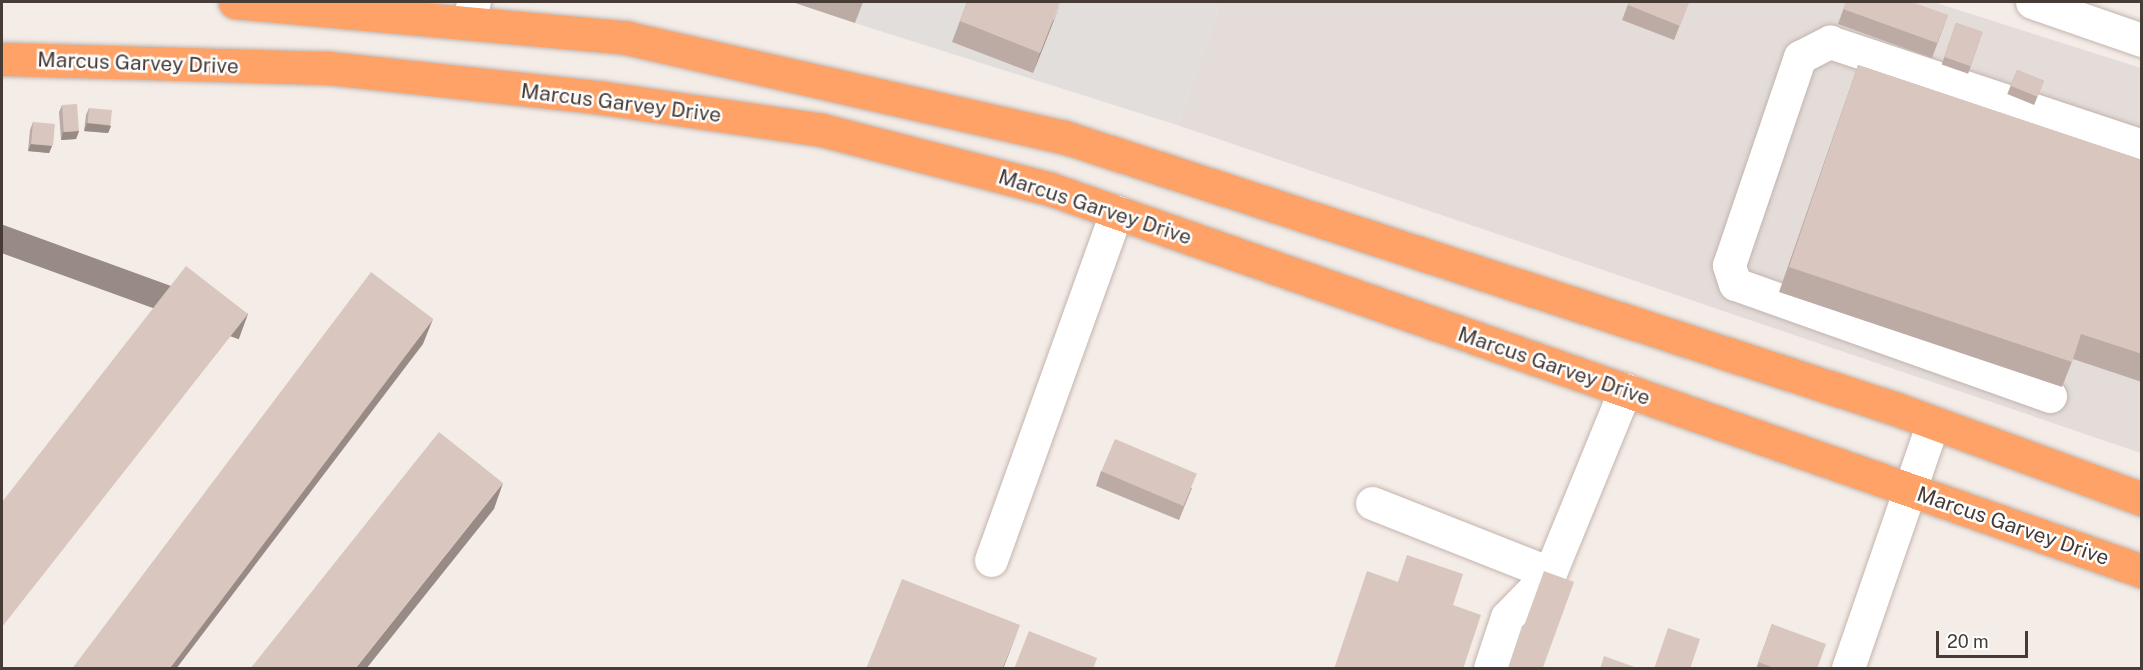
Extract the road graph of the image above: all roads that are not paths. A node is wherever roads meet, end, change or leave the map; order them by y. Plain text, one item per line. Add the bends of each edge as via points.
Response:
1 (235, 2) edge
2 (2032, 2) edge
3 (471, 11) edge
4 (2142, 40) edge
5 (2, 60) edge
6 (2142, 147) edge
7 (1116, 212) junction
8 (1625, 390) junction
9 (2050, 396) dead end
10 (1933, 423) junction
11 (1910, 490) junction
12 (2142, 499) edge
13 (1372, 503) dead end
14 (991, 560) dead end
15 (2142, 571) edge
16 (1550, 573) junction
17 (1490, 669) edge
18 (1848, 669) edge

1 - 3 highway
2 - 4 street
3 - 10 highway via 627,38 1065,137
5 - 7 highway, Marcus Garvey Drive via 328,68 603,98 822,130 1050,189
6 - 9 street via 1830,42 1800,57 1729,265 1735,284
7 - 8 highway, Marcus Garvey Drive
7 - 14 street
8 - 11 highway, Marcus Garvey Drive
8 - 16 street
10 - 11 street
10 - 12 highway
11 - 15 highway, Marcus Garvey Drive
11 - 18 street
13 - 16 street
16 - 17 street via 1507,617

